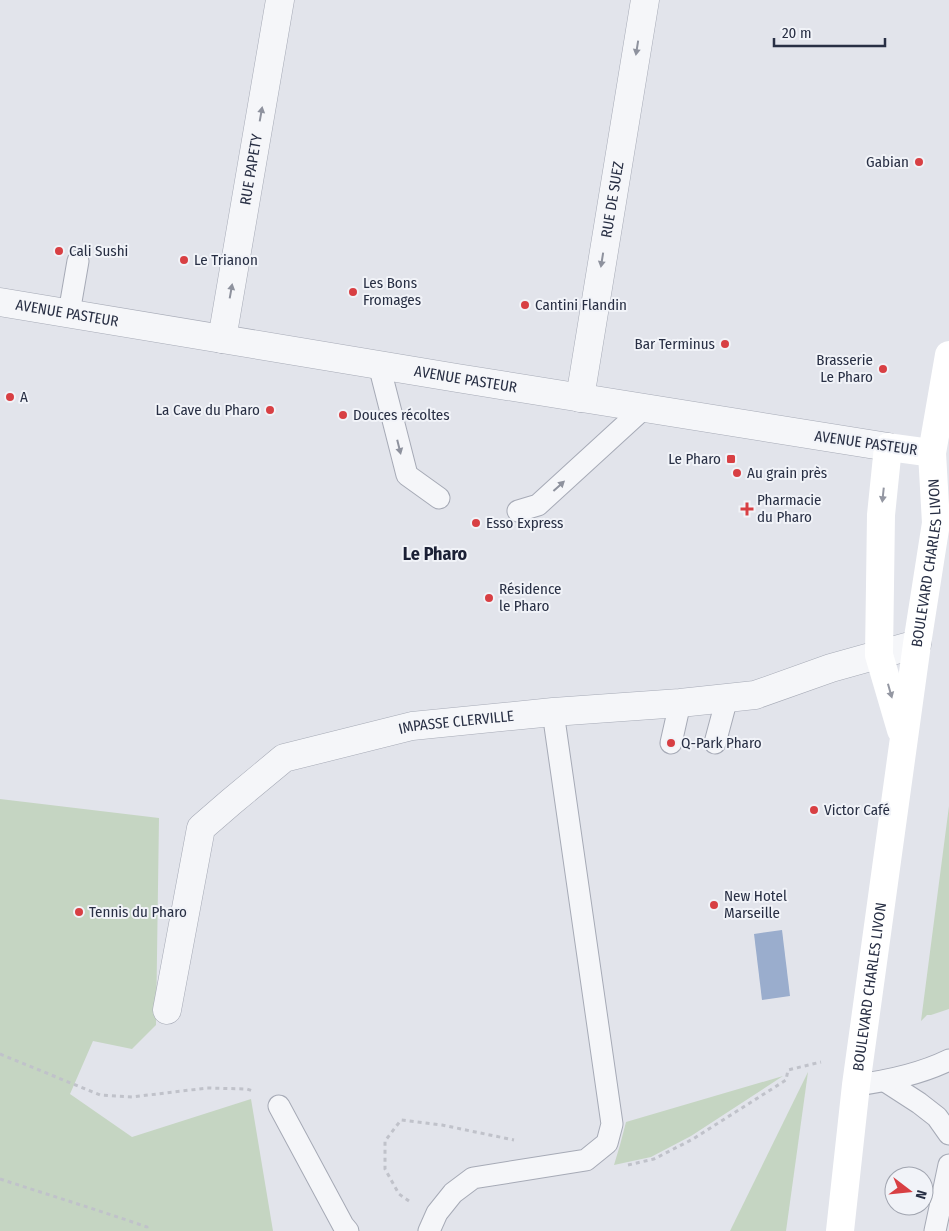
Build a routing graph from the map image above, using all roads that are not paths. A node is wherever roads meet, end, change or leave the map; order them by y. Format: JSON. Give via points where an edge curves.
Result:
{"nodes":[{"id":1,"x":280,"y":0,"type":"edge"},
{"id":2,"x":645,"y":0,"type":"edge"},
{"id":3,"x":78,"y":260,"type":"dead end"},
{"id":4,"x":0,"y":302,"type":"edge"},
{"id":5,"x":69,"y":313,"type":"junction"},
{"id":6,"x":222,"y":339,"type":"junction"},
{"id":7,"x":949,"y":355,"type":"edge"},
{"id":8,"x":379,"y":365,"type":"junction"},
{"id":9,"x":580,"y":398,"type":"junction"},
{"id":10,"x":644,"y":408,"type":"junction"},
{"id":11,"x":888,"y":447,"type":"junction"},
{"id":12,"x":943,"y":455,"type":"edge"},
{"id":13,"x":439,"y":498,"type":"dead end"},
{"id":14,"x":518,"y":511,"type":"dead end"},
{"id":15,"x":917,"y":644,"type":"junction"},
{"id":16,"x":879,"y":655,"type":"junction"},
{"id":17,"x":727,"y":698,"type":"junction"},
{"id":18,"x":680,"y":703,"type":"junction"},
{"id":19,"x":553,"y":712,"type":"junction"},
{"id":20,"x":904,"y":742,"type":"junction"},
{"id":21,"x":671,"y":743,"type":"dead end"},
{"id":22,"x":715,"y":743,"type":"dead end"},
{"id":23,"x":167,"y":1010,"type":"dead end"},
{"id":24,"x":949,"y":1060,"type":"edge"},
{"id":25,"x":885,"y":1081,"type":"junction"},
{"id":26,"x":856,"y":1085,"type":"junction"},
{"id":27,"x":279,"y":1106,"type":"road end"},
{"id":28,"x":949,"y":1134,"type":"edge"},
{"id":29,"x":947,"y":1179,"type":"edge"},
{"id":30,"x":348,"y":1231,"type":"edge"},
{"id":31,"x":429,"y":1231,"type":"edge"},
{"id":32,"x":840,"y":1231,"type":"edge"},
{"id":33,"x":935,"y":1231,"type":"edge"}],
"edges":[{"from":6,"to":1,"type":"street","name":"RUE PAPETY","one_way":true},
{"from":2,"to":9,"type":"street","name":"RUE DE SUEZ","one_way":true},
{"from":3,"to":5,"type":"lane"},
{"from":4,"to":5,"type":"street","name":"AVENUE PASTEUR"},
{"from":5,"to":6,"type":"street","name":"AVENUE PASTEUR"},
{"from":6,"to":8,"type":"street","name":"AVENUE PASTEUR"},
{"from":7,"to":12,"type":"main road","name":"BOULEVARD CHARLES LIVON"},
{"from":8,"to":9,"type":"street","name":"AVENUE PASTEUR"},
{"from":8,"to":13,"type":"lane","one_way":true,"via":[[406,476]]},
{"from":9,"to":10,"type":"street","name":"AVENUE PASTEUR"},
{"from":10,"to":11,"type":"street","name":"AVENUE PASTEUR"},
{"from":14,"to":10,"type":"lane","one_way":true,"via":[[538,505]]},
{"from":11,"to":12,"type":"main road","name":"AVENUE PASTEUR"},
{"from":11,"to":16,"type":"main road","name":"BOULEVARD CHARLES LIVON","one_way":true,"via":[[881,515]]},
{"from":12,"to":15,"type":"main road","name":"BOULEVARD CHARLES LIVON"},
{"from":15,"to":16,"type":"street","name":"IMPASSE CLERVILLE"},
{"from":15,"to":20,"type":"main road","name":"BOULEVARD CHARLES LIVON"},
{"from":16,"to":17,"type":"street","name":"IMPASSE CLERVILLE","via":[[754,695]]},
{"from":16,"to":20,"type":"main road","name":"BOULEVARD CHARLES LIVON","one_way":true},
{"from":17,"to":18,"type":"street","name":"IMPASSE CLERVILLE"},
{"from":17,"to":22,"type":"lane"},
{"from":18,"to":19,"type":"street","name":"IMPASSE CLERVILLE"},
{"from":18,"to":21,"type":"lane"},
{"from":19,"to":23,"type":"street","name":"IMPASSE CLERVILLE","via":[[412,726],[284,758],[202,828]]},
{"from":19,"to":31,"type":"lane","via":[[612,1124],[607,1143],[586,1160],[474,1178],[453,1193],[437,1213]]},
{"from":20,"to":26,"type":"main road","name":"BOULEVARD CHARLES LIVON"},
{"from":24,"to":25,"type":"lane"},
{"from":25,"to":26,"type":"lane"},
{"from":25,"to":28,"type":"lane","via":[[920,1103]]},
{"from":26,"to":32,"type":"main road","name":"BOULEVARD CHARLES LIVON"},
{"from":27,"to":30,"type":"lane"},
{"from":29,"to":33,"type":"lane"}]}
